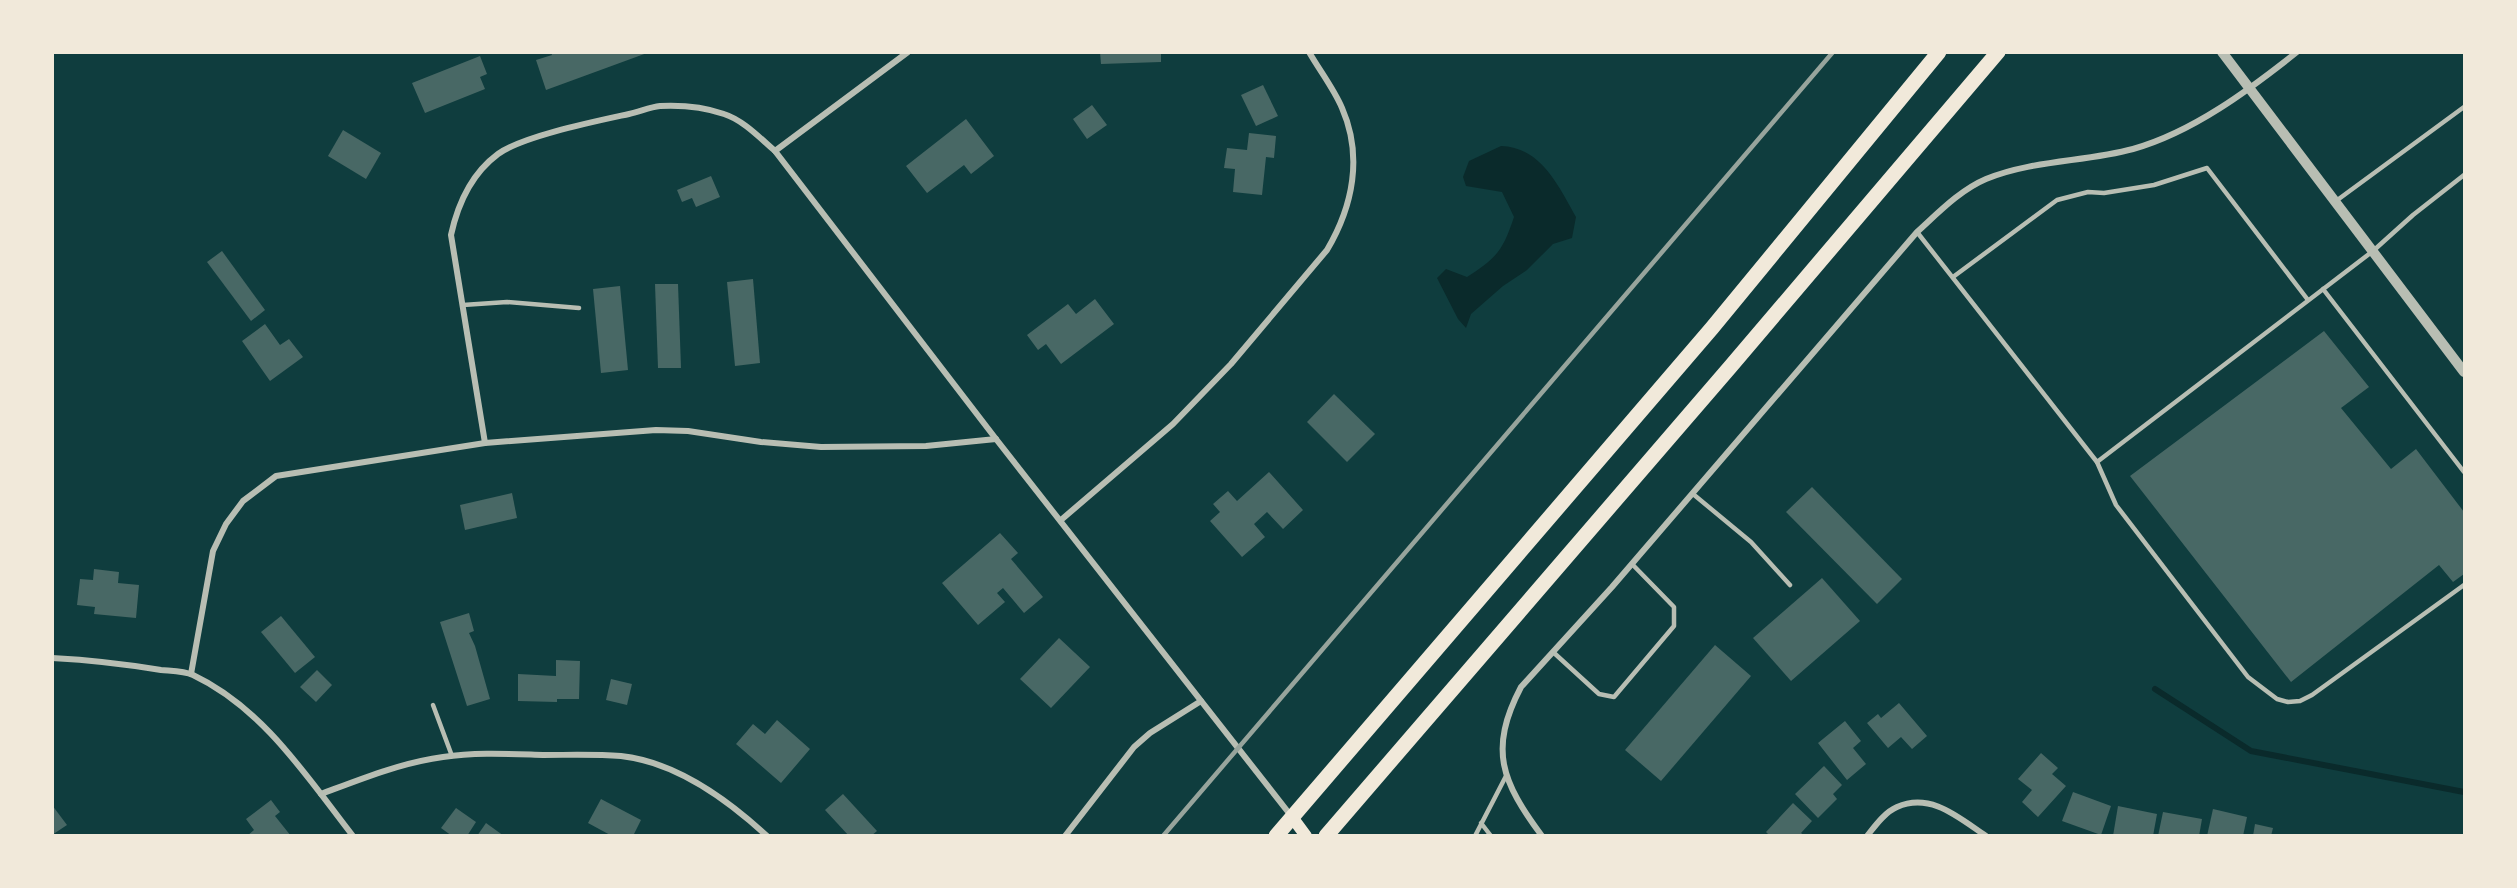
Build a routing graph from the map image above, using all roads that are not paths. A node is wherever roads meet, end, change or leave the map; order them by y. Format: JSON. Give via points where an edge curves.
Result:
{"nodes":[{"id":1,"x":908,"y":52,"type":"edge"},
{"id":2,"x":1309,"y":52,"type":"edge"},
{"id":3,"x":1939,"y":52,"type":"edge"},
{"id":4,"x":1998,"y":52,"type":"edge"},
{"id":5,"x":2222,"y":52,"type":"edge"},
{"id":6,"x":2297,"y":52,"type":"edge"},
{"id":7,"x":2250,"y":89,"type":"junction"},
{"id":8,"x":2464,"y":107,"type":"edge"},
{"id":9,"x":775,"y":151,"type":"junction"},
{"id":10,"x":2464,"y":175,"type":"edge"},
{"id":11,"x":2335,"y":202,"type":"junction"},
{"id":12,"x":1917,"y":232,"type":"junction"},
{"id":13,"x":2373,"y":251,"type":"junction"},
{"id":14,"x":1953,"y":277,"type":"junction"},
{"id":15,"x":2323,"y":289,"type":"junction"},
{"id":16,"x":2308,"y":300,"type":"junction"},
{"id":17,"x":463,"y":305,"type":"junction"},
{"id":18,"x":579,"y":308,"type":"dead end"},
{"id":19,"x":2464,"y":372,"type":"edge"},
{"id":20,"x":996,"y":440,"type":"junction"},
{"id":21,"x":485,"y":443,"type":"junction"},
{"id":22,"x":2097,"y":462,"type":"junction"},
{"id":23,"x":2464,"y":472,"type":"edge"},
{"id":24,"x":1693,"y":494,"type":"junction"},
{"id":25,"x":1060,"y":520,"type":"junction"},
{"id":26,"x":1632,"y":564,"type":"junction"},
{"id":27,"x":1790,"y":585,"type":"dead end"},
{"id":28,"x":2464,"y":585,"type":"edge"},
{"id":29,"x":1553,"y":652,"type":"junction"},
{"id":30,"x":52,"y":658,"type":"edge"},
{"id":31,"x":191,"y":674,"type":"junction"},
{"id":32,"x":1201,"y":701,"type":"junction"},
{"id":33,"x":433,"y":705,"type":"dead end"},
{"id":34,"x":452,"y":756,"type":"junction"},
{"id":35,"x":1506,"y":776,"type":"junction"},
{"id":36,"x":321,"y":795,"type":"junction"},
{"id":37,"x":1292,"y":817,"type":"junction"},
{"id":38,"x":1481,"y":823,"type":"junction"},
{"id":39,"x":353,"y":836,"type":"edge"},
{"id":40,"x":767,"y":836,"type":"edge"},
{"id":41,"x":1065,"y":836,"type":"edge"},
{"id":42,"x":1276,"y":836,"type":"edge"},
{"id":43,"x":1306,"y":836,"type":"edge"},
{"id":44,"x":1326,"y":836,"type":"edge"},
{"id":45,"x":1474,"y":836,"type":"edge"},
{"id":46,"x":1491,"y":836,"type":"edge"},
{"id":47,"x":1542,"y":836,"type":"edge"},
{"id":48,"x":1867,"y":836,"type":"edge"},
{"id":49,"x":1986,"y":836,"type":"edge"}],
"edges":[{"from":1,"to":9,"type":"street"},
{"from":2,"to":25,"type":"street","via":[[1343,109],[1351,136],[1354,178],[1339,231],[1231,364],[1173,424]]},
{"from":3,"to":37,"type":"main road","via":[[1712,328]]},
{"from":4,"to":44,"type":"main road"},
{"from":5,"to":7,"type":"street"},
{"from":6,"to":7,"type":"street"},
{"from":7,"to":11,"type":"street"},
{"from":7,"to":12,"type":"street","via":[[2196,122],[2133,149],[1985,180],[1959,195]]},
{"from":8,"to":11,"type":"lane"},
{"from":9,"to":17,"type":"street","via":[[752,130],[725,114],[696,107],[658,106],[513,144],[473,179],[455,215],[451,235]]},
{"from":9,"to":20,"type":"street"},
{"from":10,"to":13,"type":"lane"},
{"from":11,"to":13,"type":"street"},
{"from":12,"to":14,"type":"lane"},
{"from":12,"to":24,"type":"street"},
{"from":13,"to":15,"type":"lane"},
{"from":13,"to":19,"type":"street"},
{"from":14,"to":16,"type":"lane","via":[[2057,200],[2088,192],[2154,185],[2207,168]]},
{"from":14,"to":22,"type":"lane"},
{"from":15,"to":16,"type":"lane"},
{"from":15,"to":23,"type":"lane"},
{"from":16,"to":22,"type":"lane"},
{"from":17,"to":18,"type":"lane","via":[[507,302]]},
{"from":17,"to":21,"type":"street"},
{"from":20,"to":21,"type":"street","via":[[926,446],[821,447],[656,430]]},
{"from":20,"to":25,"type":"street"},
{"from":21,"to":31,"type":"street","via":[[276,476],[258,487],[225,524],[213,551]]},
{"from":22,"to":28,"type":"lane","via":[[2116,505],[2175,584],[2248,677],[2277,699],[2289,702],[2312,695]]},
{"from":24,"to":26,"type":"street"},
{"from":24,"to":27,"type":"lane","via":[[1751,542]]},
{"from":25,"to":32,"type":"street"},
{"from":26,"to":29,"type":"street"},
{"from":26,"to":29,"type":"lane","via":[[1674,608],[1674,626],[1614,697],[1599,694]]},
{"from":29,"to":35,"type":"street","via":[[1521,687],[1511,706],[1502,743]]},
{"from":30,"to":31,"type":"street"},
{"from":31,"to":36,"type":"street","via":[[263,726],[295,759]]},
{"from":32,"to":37,"type":"street"},
{"from":32,"to":41,"type":"street","via":[[1134,747]]},
{"from":33,"to":34,"type":"lane"},
{"from":34,"to":36,"type":"street","via":[[411,762]]},
{"from":34,"to":40,"type":"street","via":[[477,753],[636,759],[670,770],[713,792]]},
{"from":35,"to":38,"type":"lane"},
{"from":35,"to":47,"type":"street","via":[[1520,806]]},
{"from":36,"to":39,"type":"street"},
{"from":37,"to":42,"type":"main road"},
{"from":37,"to":43,"type":"main road"},
{"from":38,"to":45,"type":"lane"},
{"from":38,"to":46,"type":"lane"},
{"from":48,"to":49,"type":"street","via":[[1897,807],[1930,803]]}]}
